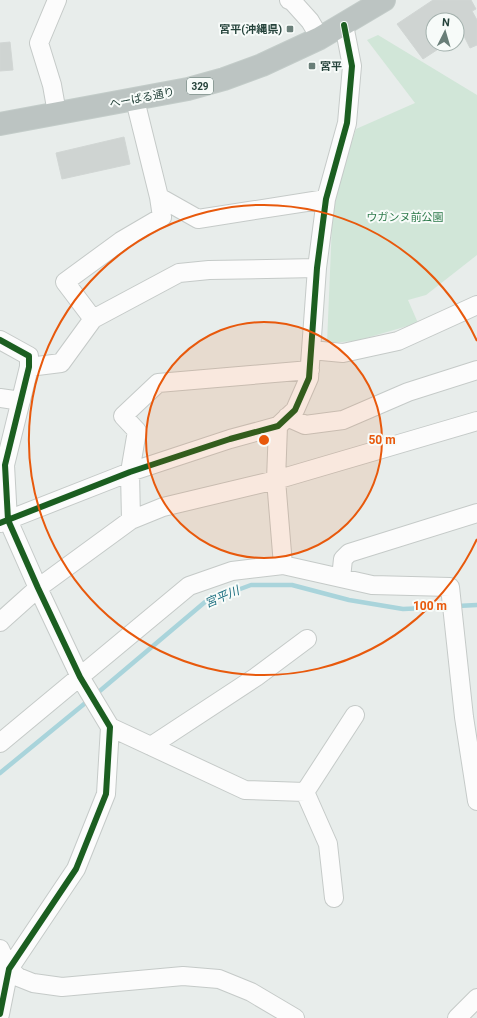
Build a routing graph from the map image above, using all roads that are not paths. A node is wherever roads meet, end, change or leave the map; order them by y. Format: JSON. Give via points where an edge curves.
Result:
{"nodes":[{"id":1,"x":58,"y":0,"type":"edge"},
{"id":2,"x":289,"y":0,"type":"edge"},
{"id":3,"x":384,"y":0,"type":"edge"},
{"id":4,"x":344,"y":24,"type":"junction"},
{"id":5,"x":320,"y":38,"type":"junction"},
{"id":6,"x":135,"y":100,"type":"junction"},
{"id":7,"x":58,"y":114,"type":"junction"},
{"id":8,"x":0,"y":124,"type":"edge"},
{"id":9,"x":159,"y":197,"type":"junction"},
{"id":10,"x":326,"y":199,"type":"junction"},
{"id":11,"x":317,"y":268,"type":"junction"},
{"id":12,"x":477,"y":305,"type":"edge"},
{"id":13,"x":93,"y":319,"type":"junction"},
{"id":14,"x":0,"y":340,"type":"edge"},
{"id":15,"x":311,"y":350,"type":"junction"},
{"id":16,"x":29,"y":367,"type":"junction"},
{"id":17,"x":310,"y":370,"type":"junction"},
{"id":18,"x":477,"y":370,"type":"edge"},
{"id":19,"x":0,"y":398,"type":"edge"},
{"id":20,"x":21,"y":401,"type":"junction"},
{"id":21,"x":477,"y":421,"type":"edge"},
{"id":22,"x":282,"y":422,"type":"junction"},
{"id":23,"x":2,"y":465,"type":"edge"},
{"id":24,"x":130,"y":472,"type":"junction"},
{"id":25,"x":276,"y":480,"type":"junction"},
{"id":26,"x":477,"y":513,"type":"edge"},
{"id":27,"x":131,"y":520,"type":"junction"},
{"id":28,"x":4,"y":522,"type":"edge"},
{"id":29,"x":283,"y":565,"type":"junction"},
{"id":30,"x":341,"y":578,"type":"junction"},
{"id":31,"x":38,"y":588,"type":"junction"},
{"id":32,"x":0,"y":622,"type":"edge"},
{"id":33,"x":307,"y":639,"type":"dead end"},
{"id":34,"x":83,"y":682,"type":"junction"},
{"id":35,"x":355,"y":715,"type":"dead end"},
{"id":36,"x":110,"y":727,"type":"junction"},
{"id":37,"x":0,"y":743,"type":"edge"},
{"id":38,"x":151,"y":746,"type":"junction"},
{"id":39,"x":305,"y":792,"type":"junction"},
{"id":40,"x":477,"y":801,"type":"edge"},
{"id":41,"x":334,"y":898,"type":"dead end"},
{"id":42,"x":0,"y":949,"type":"edge"},
{"id":43,"x":9,"y":969,"type":"junction"},
{"id":44,"x":477,"y":998,"type":"edge"},
{"id":45,"x":0,"y":1014,"type":"edge"},
{"id":46,"x":294,"y":1018,"type":"edge"},
{"id":47,"x":457,"y":1018,"type":"edge"}],
"edges":[{"from":1,"to":7,"type":"street","via":[[39,43]]},
{"from":2,"to":5,"type":"street","via":[[310,21]]},
{"from":3,"to":4,"type":"highway","name":"へーばる通り","number":"329"},
{"from":4,"to":5,"type":"highway","name":"へーばる通り","number":"329"},
{"from":4,"to":10,"type":"street","via":[[352,66],[347,123]]},
{"from":5,"to":6,"type":"highway","name":"へーばる通り","number":"329","via":[[262,65],[224,79]]},
{"from":6,"to":7,"type":"highway","name":"へーばる通り","number":"329"},
{"from":6,"to":9,"type":"street"},
{"from":7,"to":8,"type":"highway","name":"へーばる通り","number":"329"},
{"from":9,"to":10,"type":"street","via":[[198,219]]},
{"from":9,"to":13,"type":"street","via":[[162,217],[121,241],[65,282]]},
{"from":10,"to":11,"type":"street"},
{"from":11,"to":13,"type":"street","via":[[179,273]]},
{"from":11,"to":15,"type":"street"},
{"from":12,"to":15,"type":"street","via":[[398,341],[343,353]]},
{"from":13,"to":16,"type":"street","via":[[61,363]]},
{"from":14,"to":16,"type":"street","via":[[29,356]]},
{"from":15,"to":17,"type":"street"},
{"from":16,"to":20,"type":"street"},
{"from":17,"to":22,"type":"street","via":[[295,410]]},
{"from":17,"to":24,"type":"street","via":[[158,383],[123,416],[136,431]]},
{"from":18,"to":22,"type":"street","via":[[408,392],[343,420],[305,425]]},
{"from":19,"to":20,"type":"street"},
{"from":20,"to":23,"type":"street"},
{"from":21,"to":25,"type":"street"},
{"from":22,"to":24,"type":"street"},
{"from":22,"to":25,"type":"street"},
{"from":23,"to":28,"type":"street"},
{"from":24,"to":27,"type":"street"},
{"from":24,"to":28,"type":"street"},
{"from":25,"to":27,"type":"street","via":[[163,507]]},
{"from":25,"to":29,"type":"street"},
{"from":26,"to":30,"type":"street","via":[[350,553],[343,558]]},
{"from":27,"to":31,"type":"street"},
{"from":28,"to":31,"type":"street"},
{"from":29,"to":30,"type":"street"},
{"from":29,"to":34,"type":"street","via":[[232,571],[189,586]]},
{"from":30,"to":40,"type":"street","via":[[372,585],[450,587],[464,717]]},
{"from":31,"to":32,"type":"street"},
{"from":31,"to":34,"type":"street"},
{"from":33,"to":38,"type":"street","via":[[256,678]]},
{"from":34,"to":36,"type":"street"},
{"from":34,"to":37,"type":"street"},
{"from":35,"to":39,"type":"street"},
{"from":36,"to":38,"type":"street"},
{"from":36,"to":43,"type":"street","via":[[106,794],[76,869]]},
{"from":38,"to":39,"type":"street","via":[[245,790]]},
{"from":39,"to":41,"type":"street","via":[[328,844]]},
{"from":42,"to":43,"type":"street"},
{"from":43,"to":45,"type":"street"},
{"from":43,"to":46,"type":"street","via":[[18,978],[62,987],[183,976],[219,979],[251,992]]},
{"from":44,"to":47,"type":"street"}]}
